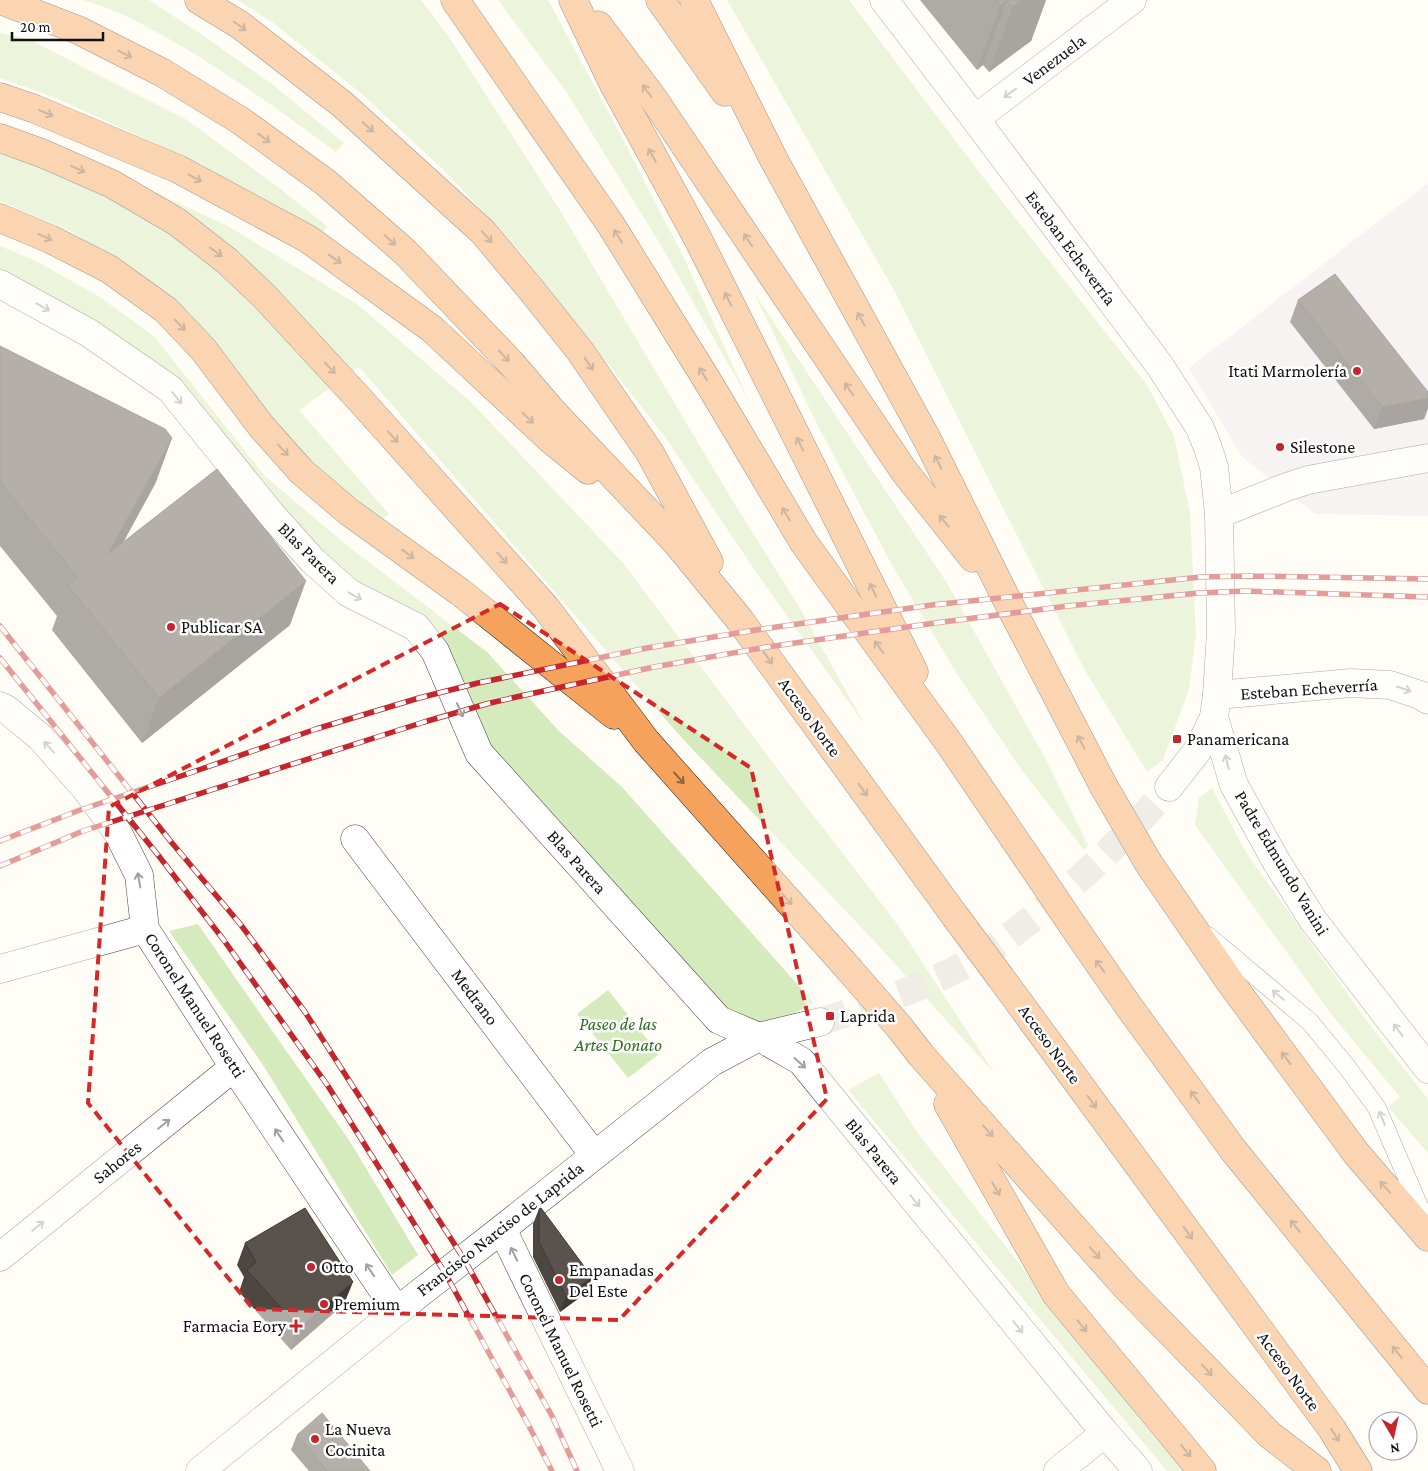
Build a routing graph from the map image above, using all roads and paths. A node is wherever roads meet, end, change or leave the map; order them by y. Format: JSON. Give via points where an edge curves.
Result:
{"nodes":[{"id":1,"x":0,"y":0,"type":"edge"},
{"id":2,"x":199,"y":0,"type":"edge"},
{"id":3,"x":455,"y":0,"type":"edge"},
{"id":4,"x":573,"y":0,"type":"edge"},
{"id":5,"x":580,"y":0,"type":"edge"},
{"id":6,"x":660,"y":0,"type":"edge"},
{"id":7,"x":694,"y":0,"type":"edge"},
{"id":8,"x":884,"y":0,"type":"edge"},
{"id":9,"x":1132,"y":0,"type":"edge"},
{"id":10,"x":0,"y":97,"type":"edge"},
{"id":11,"x":975,"y":119,"type":"junction"},
{"id":12,"x":0,"y":138,"type":"edge"},
{"id":13,"x":774,"y":160,"type":"junction"},
{"id":14,"x":0,"y":218,"type":"edge"},
{"id":15,"x":0,"y":284,"type":"edge"},
{"id":16,"x":1428,"y":458,"type":"edge"},
{"id":17,"x":1219,"y":514,"type":"junction"},
{"id":18,"x":676,"y":542,"type":"junction"},
{"id":19,"x":1007,"y":600,"type":"junction"},
{"id":20,"x":739,"y":619,"type":"junction"},
{"id":21,"x":1428,"y":700,"type":"edge"},
{"id":22,"x":0,"y":706,"type":"edge"},
{"id":23,"x":1216,"y":706,"type":"junction"},
{"id":24,"x":646,"y":742,"type":"junction"},
{"id":25,"x":949,"y":743,"type":"junction"},
{"id":26,"x":1169,"y":788,"type":"tunnel mouth"},
{"id":27,"x":355,"y":839,"type":"dead end"},
{"id":28,"x":1187,"y":918,"type":"junction"},
{"id":29,"x":145,"y":929,"type":"junction"},
{"id":30,"x":0,"y":969,"type":"edge"},
{"id":31,"x":820,"y":1022,"type":"tunnel mouth"},
{"id":32,"x":759,"y":1037,"type":"junction"},
{"id":33,"x":921,"y":1055,"type":"junction"},
{"id":34,"x":234,"y":1067,"type":"junction"},
{"id":35,"x":1428,"y":1069,"type":"edge"},
{"id":36,"x":594,"y":1155,"type":"junction"},
{"id":37,"x":1428,"y":1227,"type":"edge"},
{"id":38,"x":502,"y":1229,"type":"junction"},
{"id":39,"x":1428,"y":1237,"type":"edge"},
{"id":40,"x":0,"y":1257,"type":"edge"},
{"id":41,"x":397,"y":1311,"type":"junction"},
{"id":42,"x":1428,"y":1390,"type":"edge"},
{"id":43,"x":1105,"y":1433,"type":"junction"},
{"id":44,"x":200,"y":1471,"type":"edge"},
{"id":45,"x":620,"y":1471,"type":"edge"},
{"id":46,"x":1058,"y":1471,"type":"edge"},
{"id":47,"x":1138,"y":1471,"type":"edge"},
{"id":48,"x":1202,"y":1471,"type":"edge"},
{"id":49,"x":1317,"y":1471,"type":"edge"},
{"id":50,"x":1358,"y":1471,"type":"edge"}],
"edges":[{"from":1,"to":18,"type":"highway","one_way":true,"via":[[78,30],[163,73],[241,121],[325,182],[405,252]]},
{"from":2,"to":20,"type":"highway","one_way":true,"via":[[240,25],[342,104],[483,232],[580,351],[650,453]]},
{"from":25,"to":3,"type":"highway","one_way":true,"via":[[804,543],[611,225]]},
{"from":25,"to":4,"type":"highway","one_way":true,"via":[[697,237],[617,90]]},
{"from":19,"to":5,"type":"highway","one_way":true,"via":[[904,471],[653,98]]},
{"from":6,"to":13,"type":"highway"},
{"from":7,"to":13,"type":"highway"},
{"from":8,"to":11,"type":"street","name":"Esteban Echeverría"},
{"from":9,"to":11,"type":"street","name":"Venezuela","one_way":true},
{"from":10,"to":18,"type":"highway","one_way":true,"via":[[178,169],[308,239],[432,329],[550,439]]},
{"from":11,"to":17,"type":"street","name":"Esteban Echeverría","via":[[1160,366],[1195,420],[1214,467]]},
{"from":12,"to":24,"type":"highway","one_way":true,"via":[[112,184],[177,222],[228,261],[361,401],[546,608]]},
{"from":19,"to":13,"type":"highway","one_way":true,"via":[[927,439]]},
{"from":14,"to":24,"type":"highway","one_way":true,"via":[[109,269],[166,310],[203,349],[261,426],[302,472],[349,512],[460,592]]},
{"from":15,"to":32,"type":"street","name":"Blas Parera","one_way":true,"via":[[89,333],[170,389],[312,560],[349,593],[416,627],[435,651],[479,753],[718,1020]]},
{"from":16,"to":17,"type":"street","via":[[1308,480]]},
{"from":17,"to":23,"type":"street","via":[[1221,630]]},
{"from":18,"to":20,"type":"highway"},
{"from":28,"to":19,"type":"highway","one_way":true,"bridge":true,"via":[[1149,864],[1103,785]]},
{"from":20,"to":50,"type":"highway","name":"Acceso Norte","one_way":true,"bridge":true,"via":[[1326,1421]]},
{"from":23,"to":21,"type":"street","name":"Esteban Echeverría","one_way":true,"via":[[1351,683],[1390,684]]},
{"from":29,"to":22,"type":"street","name":"Coronel Manuel Rosetti","one_way":true,"via":[[139,874],[118,833],[86,789],[40,738]]},
{"from":23,"to":26,"type":"street","via":[[1198,750]]},
{"from":35,"to":23,"type":"street","name":"Padre Edmundo Vanini","one_way":true,"via":[[1313,920],[1276,861],[1234,785]]},
{"from":24,"to":33,"type":"highway","one_way":true,"bridge":true,"via":[[848,968]]},
{"from":42,"to":25,"type":"highway","one_way":true,"bridge":true,"via":[[1234,1151],[1127,1004]]},
{"from":27,"to":36,"type":"street","name":"Medrano"},
{"from":37,"to":28,"type":"lane","one_way":true,"via":[[1377,1108],[1347,1067],[1310,1022]]},
{"from":39,"to":28,"type":"highway","one_way":true,"via":[[1356,1153]]},
{"from":29,"to":30,"type":"street"},
{"from":29,"to":34,"type":"street","name":"Coronel Manuel Rosetti"},
{"from":31,"to":32,"type":"street","name":"Francisco Narciso de Laprida"},
{"from":32,"to":36,"type":"street","name":"Francisco Narciso de Laprida","via":[[712,1062]]},
{"from":32,"to":43,"type":"street","name":"Blas Parera","one_way":true,"via":[[801,1061]]},
{"from":33,"to":48,"type":"highway","one_way":true,"via":[[1056,1294]]},
{"from":33,"to":49,"type":"highway","one_way":true,"via":[[1126,1287],[1270,1435]]},
{"from":40,"to":34,"type":"street","name":"Sahores","one_way":true},
{"from":41,"to":34,"type":"street","name":"Coronel Manuel Rosetti","one_way":true},
{"from":36,"to":38,"type":"street","name":"Francisco Narciso de Laprida"},
{"from":38,"to":41,"type":"street","name":"Francisco Narciso de Laprida"},
{"from":45,"to":38,"type":"street","name":"Coronel Manuel Rosetti","one_way":true},
{"from":41,"to":44,"type":"street","name":"Francisco Narciso de Laprida"},
{"from":43,"to":46,"type":"street"},
{"from":43,"to":47,"type":"street","name":"Blas Parera"}]}
